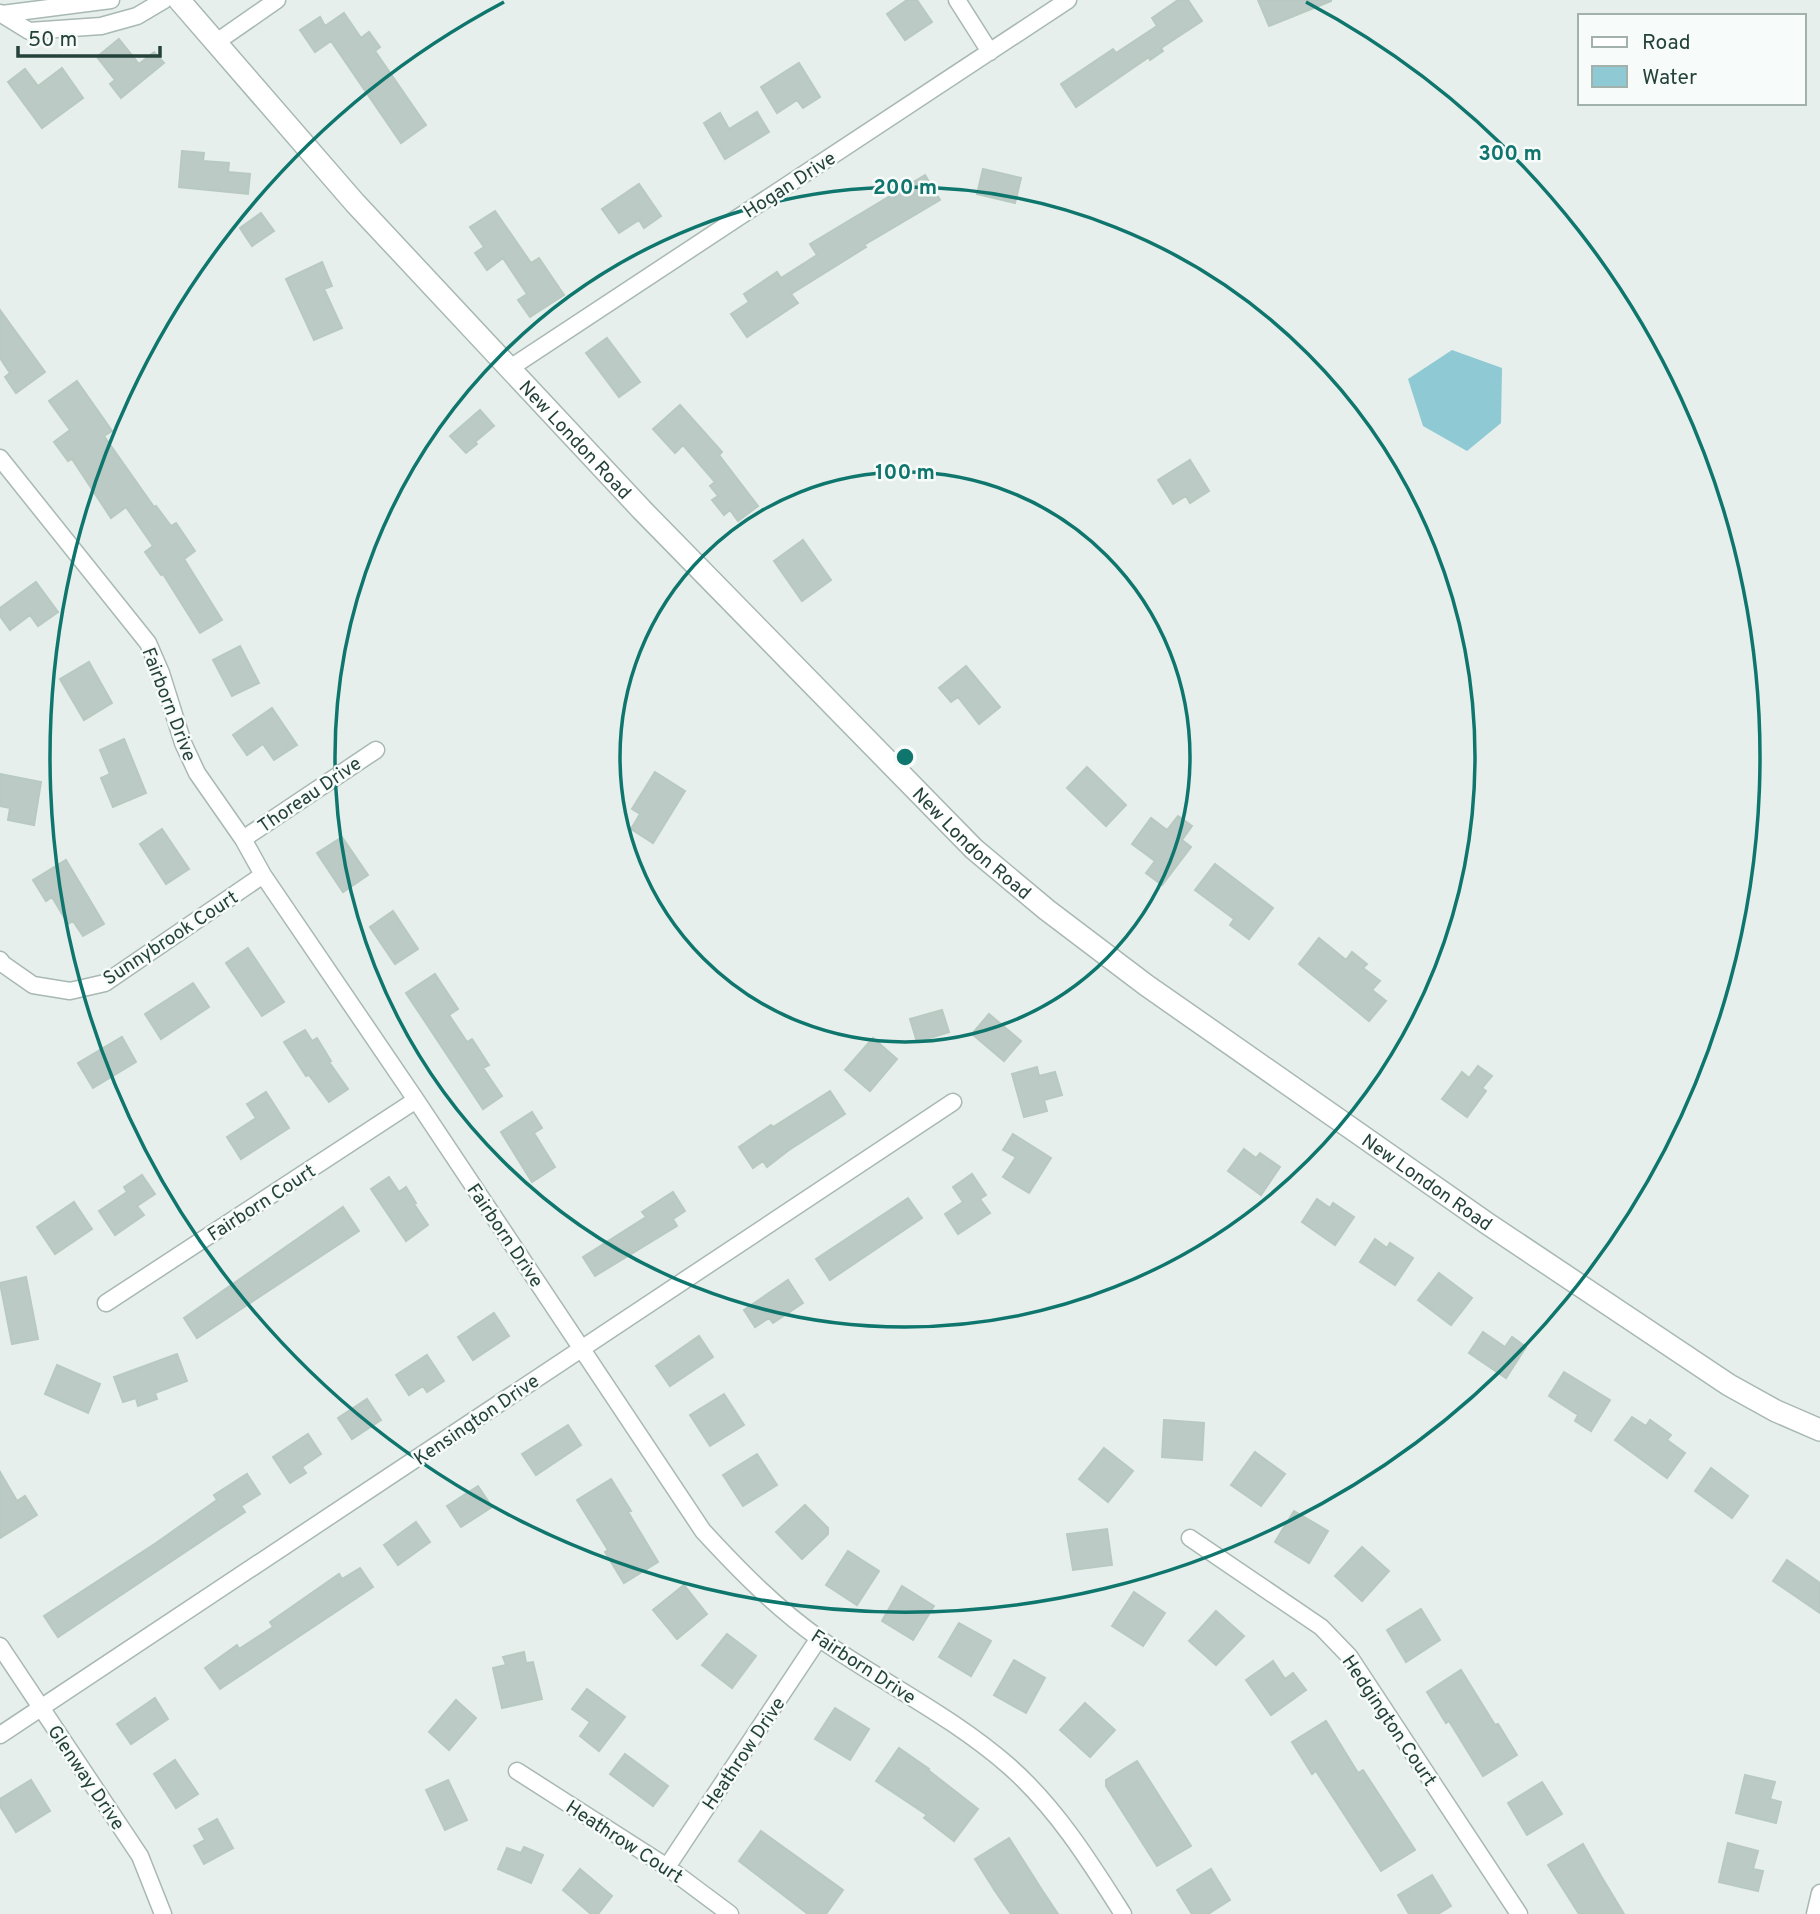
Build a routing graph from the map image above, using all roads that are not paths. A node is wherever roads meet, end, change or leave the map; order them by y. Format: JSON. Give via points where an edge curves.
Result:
{"nodes":[{"id":1,"x":111,"y":0,"type":"edge"},
{"id":2,"x":164,"y":0,"type":"edge"},
{"id":3,"x":179,"y":0,"type":"edge"},
{"id":4,"x":277,"y":0,"type":"edge"},
{"id":5,"x":957,"y":0,"type":"edge"},
{"id":6,"x":1068,"y":0,"type":"edge"},
{"id":7,"x":1,"y":15,"type":"edge"},
{"id":8,"x":215,"y":43,"type":"junction"},
{"id":9,"x":990,"y":52,"type":"junction"},
{"id":10,"x":510,"y":368,"type":"junction"},
{"id":11,"x":0,"y":458,"type":"edge"},
{"id":12,"x":376,"y":750,"type":"dead end"},
{"id":13,"x":243,"y":839,"type":"junction"},
{"id":14,"x":263,"y":876,"type":"junction"},
{"id":15,"x":0,"y":960,"type":"edge"},
{"id":16,"x":416,"y":1100,"type":"junction"},
{"id":17,"x":953,"y":1102,"type":"dead end"},
{"id":18,"x":106,"y":1303,"type":"dead end"},
{"id":19,"x":582,"y":1349,"type":"junction"},
{"id":20,"x":1820,"y":1430,"type":"edge"},
{"id":21,"x":1190,"y":1538,"type":"dead end"},
{"id":22,"x":819,"y":1639,"type":"junction"},
{"id":23,"x":0,"y":1646,"type":"edge"},
{"id":24,"x":41,"y":1708,"type":"junction"},
{"id":25,"x":0,"y":1735,"type":"edge"},
{"id":26,"x":517,"y":1771,"type":"dead end"},
{"id":27,"x":667,"y":1867,"type":"junction"},
{"id":28,"x":1820,"y":1894,"type":"edge"},
{"id":29,"x":163,"y":1914,"type":"edge"},
{"id":30,"x":730,"y":1914,"type":"edge"},
{"id":31,"x":1124,"y":1914,"type":"edge"},
{"id":32,"x":1519,"y":1914,"type":"edge"},
{"id":33,"x":1815,"y":1914,"type":"edge"}],
"edges":[{"from":1,"to":7,"type":"street"},
{"from":2,"to":7,"type":"street","via":[[136,16],[101,26],[29,31]]},
{"from":3,"to":8,"type":"street","name":"New London Road"},
{"from":4,"to":8,"type":"street"},
{"from":5,"to":9,"type":"street"},
{"from":6,"to":9,"type":"street","name":"Hogan Drive"},
{"from":8,"to":10,"type":"street","name":"New London Road","via":[[355,203]]},
{"from":9,"to":10,"type":"street","name":"Hogan Drive"},
{"from":10,"to":20,"type":"street","name":"New London Road","via":[[891,767],[974,849],[1047,910],[1146,985],[1500,1232],[1729,1385]]},
{"from":11,"to":13,"type":"street","name":"Fairborn Drive","via":[[148,643],[197,773]]},
{"from":12,"to":13,"type":"street","name":"Thoreau Drive"},
{"from":13,"to":14,"type":"street","name":"Fairborn Drive"},
{"from":14,"to":15,"type":"street","name":"Sunnybrook Court","via":[[105,983],[70,991],[33,985]]},
{"from":14,"to":16,"type":"street","name":"Fairborn Drive"},
{"from":16,"to":18,"type":"street","name":"Fairborn Court"},
{"from":16,"to":19,"type":"street","name":"Fairborn Drive"},
{"from":17,"to":19,"type":"street","name":"Kensington Drive"},
{"from":19,"to":22,"type":"street","name":"Fairborn Drive","via":[[703,1531],[753,1585]]},
{"from":19,"to":24,"type":"street","name":"Kensington Drive"},
{"from":21,"to":32,"type":"street","name":"Hedgington Court","via":[[1321,1627],[1349,1656]]},
{"from":22,"to":27,"type":"street","name":"Heathrow Drive"},
{"from":22,"to":31,"type":"street","name":"Fairborn Drive","via":[[968,1733],[1011,1768],[1049,1806]]},
{"from":23,"to":24,"type":"street","name":"Glenway Drive"},
{"from":24,"to":25,"type":"street","name":"Kensington Drive"},
{"from":24,"to":29,"type":"street","name":"Glenway Drive","via":[[140,1856]]},
{"from":26,"to":27,"type":"street","name":"Heathrow Court"},
{"from":27,"to":30,"type":"street","name":"Heathrow Court"},
{"from":28,"to":33,"type":"street"}]}
